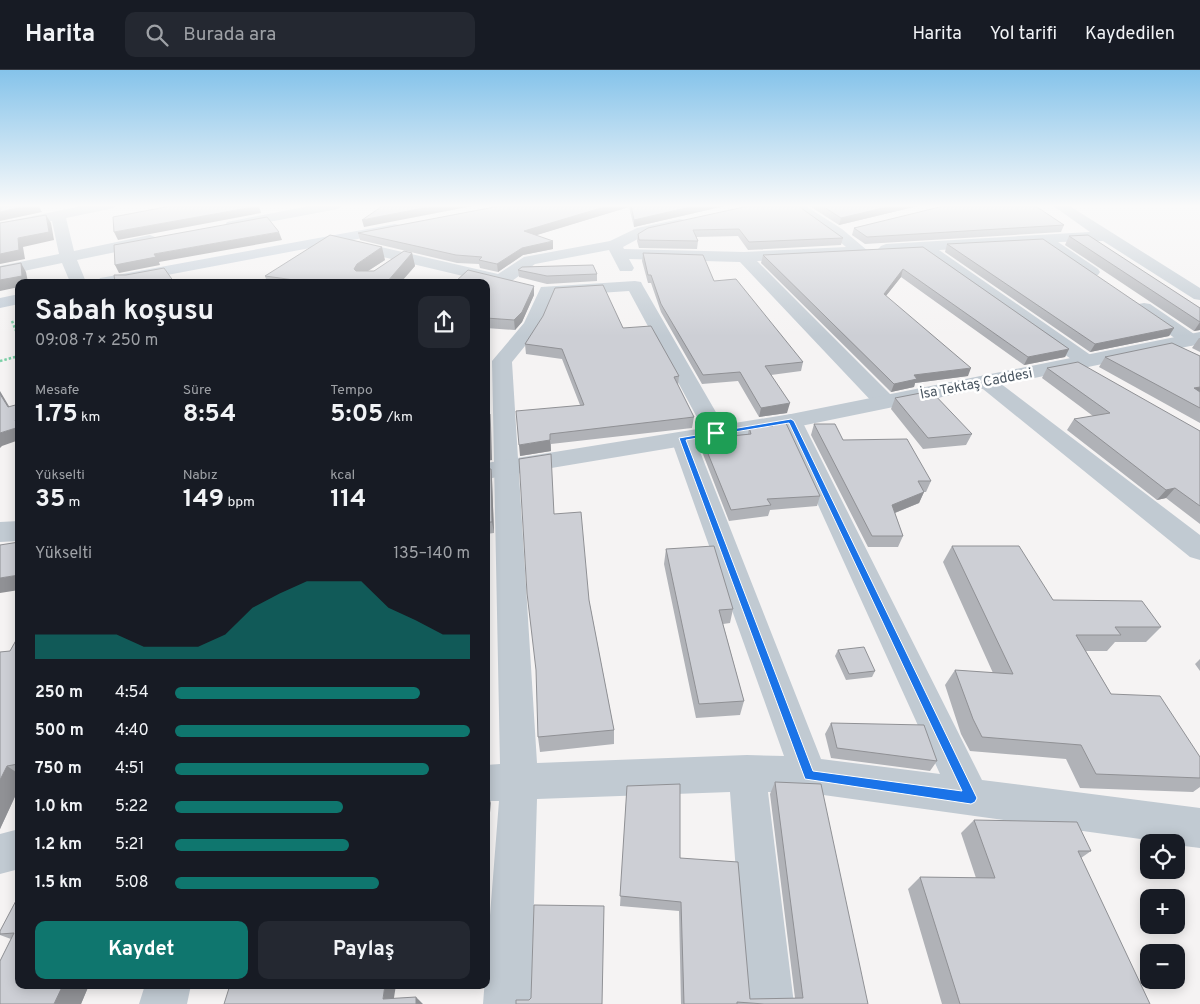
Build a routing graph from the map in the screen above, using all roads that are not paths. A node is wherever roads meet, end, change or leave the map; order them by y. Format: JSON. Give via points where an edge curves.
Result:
{"nodes":[{"id":1,"x":65,"y":249,"type":"edge"},
{"id":2,"x":107,"y":249,"type":"edge"},
{"id":3,"x":284,"y":249,"type":"edge"},
{"id":4,"x":366,"y":249,"type":"edge"},
{"id":5,"x":857,"y":249,"type":"edge"},
{"id":6,"x":899,"y":249,"type":"edge"},
{"id":7,"x":926,"y":249,"type":"edge"},
{"id":8,"x":1057,"y":249,"type":"edge"},
{"id":9,"x":1126,"y":249,"type":"edge"},
{"id":10,"x":617,"y":250,"type":"junction"},
{"id":11,"x":860,"y":251,"type":"junction"},
{"id":12,"x":67,"y":256,"type":"junction"},
{"id":13,"x":402,"y":257,"type":"junction"},
{"id":14,"x":744,"y":257,"type":"junction"},
{"id":15,"x":2,"y":266,"type":"edge"},
{"id":16,"x":388,"y":267,"type":"edge"},
{"id":17,"x":77,"y":279,"type":"edge"},
{"id":18,"x":122,"y":279,"type":"edge"},
{"id":19,"x":502,"y":280,"type":"junction"},
{"id":20,"x":1108,"y":284,"type":"edge"},
{"id":21,"x":635,"y":286,"type":"junction"},
{"id":22,"x":532,"y":287,"type":"junction"},
{"id":23,"x":1200,"y":295,"type":"edge"},
{"id":24,"x":15,"y":300,"type":"edge"},
{"id":25,"x":1133,"y":301,"type":"edge"},
{"id":26,"x":0,"y":303,"type":"edge"},
{"id":27,"x":1194,"y":345,"type":"edge"},
{"id":28,"x":1080,"y":361,"type":"junction"},
{"id":29,"x":1099,"y":377,"type":"edge"},
{"id":30,"x":984,"y":381,"type":"junction"},
{"id":31,"x":884,"y":401,"type":"junction"},
{"id":32,"x":791,"y":421,"type":"junction"},
{"id":33,"x":716,"y":433,"type":"junction"},
{"id":34,"x":682,"y":438,"type":"junction"},
{"id":35,"x":496,"y":469,"type":"edge"},
{"id":36,"x":15,"y":531,"type":"edge"},
{"id":37,"x":0,"y":532,"type":"edge"},
{"id":38,"x":1200,"y":550,"type":"edge"},
{"id":39,"x":747,"y":773,"type":"junction"},
{"id":40,"x":809,"y":775,"type":"junction"},
{"id":41,"x":503,"y":783,"type":"edge"},
{"id":42,"x":971,"y":798,"type":"junction"},
{"id":43,"x":1200,"y":828,"type":"edge"},
{"id":44,"x":15,"y":850,"type":"edge"},
{"id":45,"x":0,"y":854,"type":"edge"},
{"id":46,"x":167,"y":989,"type":"edge"},
{"id":47,"x":163,"y":1004,"type":"edge"},
{"id":48,"x":507,"y":1004,"type":"edge"},
{"id":49,"x":770,"y":1004,"type":"edge"}],
"edges":[{"from":1,"to":12,"type":"street"},
{"from":2,"to":12,"type":"street"},
{"from":3,"to":18,"type":"main road"},
{"from":4,"to":13,"type":"street"},
{"from":5,"to":11,"type":"street"},
{"from":6,"to":11,"type":"street"},
{"from":7,"to":28,"type":"street"},
{"from":8,"to":20,"type":"street"},
{"from":9,"to":23,"type":"street"},
{"from":10,"to":14,"type":"street"},
{"from":10,"to":19,"type":"street","via":[[530,260]]},
{"from":10,"to":21,"type":"street"},
{"from":11,"to":14,"type":"street"},
{"from":12,"to":15,"type":"street"},
{"from":12,"to":17,"type":"street"},
{"from":13,"to":16,"type":"street"},
{"from":13,"to":19,"type":"street"},
{"from":14,"to":31,"type":"street"},
{"from":19,"to":22,"type":"street"},
{"from":21,"to":22,"type":"street"},
{"from":21,"to":33,"type":"street"},
{"from":22,"to":35,"type":"street","via":[[533,325],[502,361]]},
{"from":24,"to":26,"type":"main road"},
{"from":25,"to":27,"type":"street"},
{"from":27,"to":28,"type":"street","name":"İsa Tektaş Caddesi","via":[[1166,344]]},
{"from":28,"to":29,"type":"street"},
{"from":28,"to":30,"type":"street","name":"İsa Tektaş Caddesi"},
{"from":30,"to":31,"type":"street","name":"İsa Tektaş Caddesi"},
{"from":30,"to":38,"type":"street"},
{"from":31,"to":32,"type":"street","name":"İsa Tektaş Caddesi"},
{"from":32,"to":33,"type":"street","name":"İsa Tektaş Caddesi"},
{"from":32,"to":42,"type":"street"},
{"from":33,"to":34,"type":"street","name":"İsa Tektaş Caddesi"},
{"from":34,"to":35,"type":"street","name":"İsa Tektaş Caddesi"},
{"from":34,"to":40,"type":"street"},
{"from":35,"to":41,"type":"street"},
{"from":36,"to":37,"type":"street"},
{"from":39,"to":40,"type":"street"},
{"from":39,"to":41,"type":"street"},
{"from":39,"to":49,"type":"street"},
{"from":40,"to":42,"type":"street"},
{"from":41,"to":48,"type":"street"},
{"from":42,"to":43,"type":"street"},
{"from":44,"to":45,"type":"street"},
{"from":46,"to":47,"type":"street"}]}
